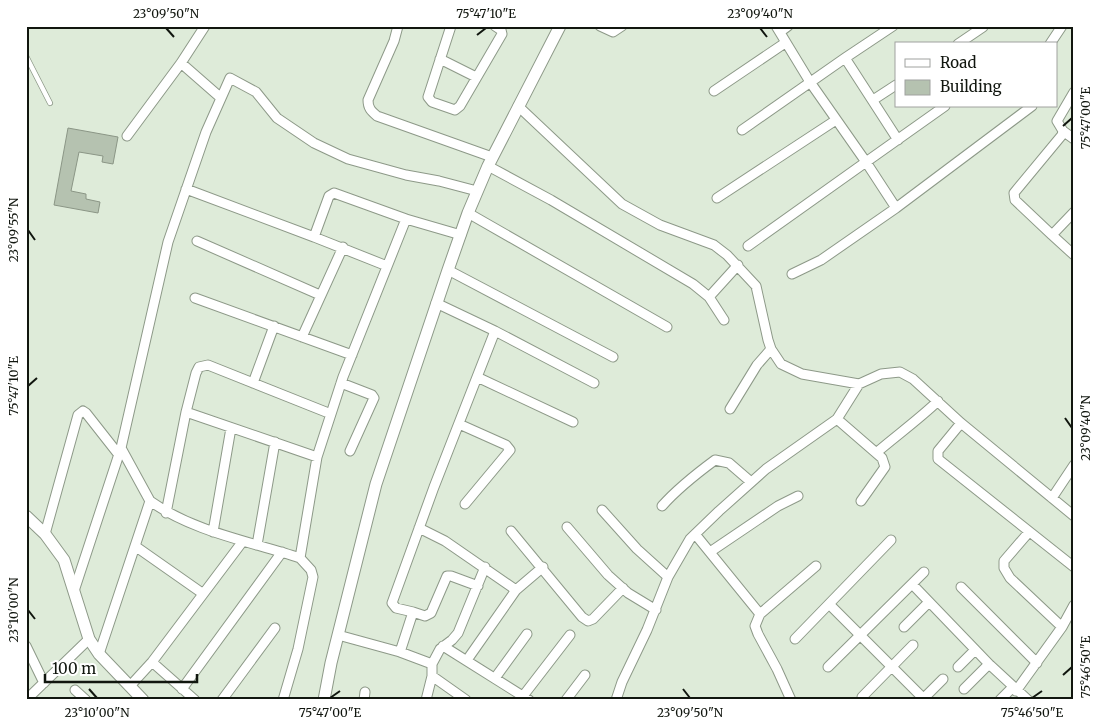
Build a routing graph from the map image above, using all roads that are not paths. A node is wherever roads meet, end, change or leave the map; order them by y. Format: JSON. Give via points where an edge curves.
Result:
{"nodes":[{"id":1,"x":205,"y":26,"type":"edge"},
{"id":2,"x":398,"y":26,"type":"edge"},
{"id":3,"x":451,"y":26,"type":"edge"},
{"id":4,"x":496,"y":26,"type":"edge"},
{"id":5,"x":560,"y":26,"type":"edge"},
{"id":6,"x":600,"y":26,"type":"edge"},
{"id":7,"x":622,"y":26,"type":"edge"},
{"id":8,"x":788,"y":26,"type":"edge"},
{"id":9,"x":893,"y":26,"type":"edge"},
{"id":10,"x":1062,"y":26,"type":"edge"},
{"id":11,"x":983,"y":27,"type":"edge"},
{"id":12,"x":778,"y":29,"type":"edge"},
{"id":13,"x":961,"y":42,"type":"edge"},
{"id":14,"x":1051,"y":42,"type":"edge"},
{"id":15,"x":786,"y":43,"type":"junction"},
{"id":16,"x":26,"y":56,"type":"edge"},
{"id":17,"x":845,"y":58,"type":"junction"},
{"id":18,"x":440,"y":59,"type":"junction"},
{"id":19,"x":181,"y":62,"type":"junction"},
{"id":20,"x":476,"y":77,"type":"junction"},
{"id":21,"x":810,"y":82,"type":"junction"},
{"id":22,"x":895,"y":86,"type":"edge"},
{"id":23,"x":714,"y":91,"type":"dead end"},
{"id":24,"x":1074,"y":92,"type":"edge"},
{"id":25,"x":221,"y":98,"type":"junction"},
{"id":26,"x":872,"y":100,"type":"junction"},
{"id":27,"x":50,"y":103,"type":"dead end"},
{"id":28,"x":518,"y":106,"type":"junction"},
{"id":29,"x":942,"y":108,"type":"edge"},
{"id":30,"x":1029,"y":108,"type":"edge"},
{"id":31,"x":836,"y":120,"type":"junction"},
{"id":32,"x":742,"y":130,"type":"dead end"},
{"id":33,"x":1063,"y":131,"type":"junction"},
{"id":34,"x":127,"y":136,"type":"dead end"},
{"id":35,"x":898,"y":140,"type":"junction"},
{"id":36,"x":1074,"y":140,"type":"edge"},
{"id":37,"x":490,"y":162,"type":"junction"},
{"id":38,"x":866,"y":162,"type":"junction"},
{"id":39,"x":186,"y":190,"type":"junction"},
{"id":40,"x":477,"y":192,"type":"junction"},
{"id":41,"x":717,"y":198,"type":"dead end"},
{"id":42,"x":896,"y":208,"type":"junction"},
{"id":43,"x":1074,"y":212,"type":"edge"},
{"id":44,"x":468,"y":213,"type":"junction"},
{"id":45,"x":406,"y":219,"type":"junction"},
{"id":46,"x":461,"y":235,"type":"junction"},
{"id":47,"x":1052,"y":235,"type":"junction"},
{"id":48,"x":314,"y":237,"type":"junction"},
{"id":49,"x":197,"y":241,"type":"dead end"},
{"id":50,"x":748,"y":246,"type":"dead end"},
{"id":51,"x":343,"y":247,"type":"junction"},
{"id":52,"x":1074,"y":255,"type":"edge"},
{"id":53,"x":738,"y":265,"type":"junction"},
{"id":54,"x":387,"y":266,"type":"junction"},
{"id":55,"x":448,"y":270,"type":"junction"},
{"id":56,"x":792,"y":274,"type":"dead end"},
{"id":57,"x":320,"y":295,"type":"junction"},
{"id":58,"x":709,"y":297,"type":"junction"},
{"id":59,"x":195,"y":298,"type":"dead end"},
{"id":60,"x":436,"y":303,"type":"junction"},
{"id":61,"x":724,"y":320,"type":"dead end"},
{"id":62,"x":274,"y":326,"type":"junction"},
{"id":63,"x":667,"y":327,"type":"dead end"},
{"id":64,"x":495,"y":331,"type":"junction"},
{"id":65,"x":302,"y":336,"type":"junction"},
{"id":66,"x":771,"y":349,"type":"junction"},
{"id":67,"x":352,"y":355,"type":"junction"},
{"id":68,"x":613,"y":357,"type":"dead end"},
{"id":69,"x":477,"y":377,"type":"junction"},
{"id":70,"x":253,"y":383,"type":"junction"},
{"id":71,"x":341,"y":383,"type":"junction"},
{"id":72,"x":594,"y":383,"type":"dead end"},
{"id":73,"x":859,"y":384,"type":"junction"},
{"id":74,"x":938,"y":401,"type":"junction"},
{"id":75,"x":730,"y":409,"type":"dead end"},
{"id":76,"x":186,"y":412,"type":"junction"},
{"id":77,"x":331,"y":414,"type":"junction"},
{"id":78,"x":837,"y":419,"type":"junction"},
{"id":79,"x":572,"y":422,"type":"dead end"},
{"id":80,"x":961,"y":422,"type":"junction"},
{"id":81,"x":459,"y":424,"type":"junction"},
{"id":82,"x":231,"y":428,"type":"junction"},
{"id":83,"x":275,"y":442,"type":"junction"},
{"id":84,"x":350,"y":451,"type":"dead end"},
{"id":85,"x":120,"y":452,"type":"junction"},
{"id":86,"x":876,"y":453,"type":"junction"},
{"id":87,"x":317,"y":457,"type":"junction"},
{"id":88,"x":1074,"y":465,"type":"edge"},
{"id":89,"x":751,"y":482,"type":"junction"},
{"id":90,"x":798,"y":496,"type":"dead end"},
{"id":91,"x":1052,"y":498,"type":"junction"},
{"id":92,"x":150,"y":501,"type":"junction"},
{"id":93,"x":862,"y":501,"type":"dead end"},
{"id":94,"x":465,"y":504,"type":"dead end"},
{"id":95,"x":662,"y":506,"type":"dead end"},
{"id":96,"x":602,"y":510,"type":"dead end"},
{"id":97,"x":166,"y":513,"type":"junction"},
{"id":98,"x":26,"y":516,"type":"edge"},
{"id":99,"x":1074,"y":516,"type":"edge"},
{"id":100,"x":567,"y":526,"type":"dead end"},
{"id":101,"x":420,"y":528,"type":"junction"},
{"id":102,"x":511,"y":531,"type":"dead end"},
{"id":103,"x":213,"y":532,"type":"junction"},
{"id":104,"x":1029,"y":532,"type":"junction"},
{"id":105,"x":44,"y":534,"type":"junction"},
{"id":106,"x":693,"y":536,"type":"junction"},
{"id":107,"x":891,"y":540,"type":"dead end"},
{"id":108,"x":243,"y":541,"type":"junction"},
{"id":109,"x":257,"y":545,"type":"junction"},
{"id":110,"x":135,"y":546,"type":"junction"},
{"id":111,"x":282,"y":552,"type":"junction"},
{"id":112,"x":710,"y":552,"type":"junction"},
{"id":113,"x":300,"y":558,"type":"junction"},
{"id":114,"x":816,"y":566,"type":"dead end"},
{"id":115,"x":485,"y":567,"type":"junction"},
{"id":116,"x":543,"y":567,"type":"junction"},
{"id":117,"x":1074,"y":567,"type":"edge"},
{"id":118,"x":924,"y":572,"type":"dead end"},
{"id":119,"x":668,"y":577,"type":"junction"},
{"id":120,"x":912,"y":584,"type":"junction"},
{"id":121,"x":478,"y":586,"type":"junction"},
{"id":122,"x":961,"y":587,"type":"dead end"},
{"id":123,"x":623,"y":588,"type":"junction"},
{"id":124,"x":516,"y":590,"type":"junction"},
{"id":125,"x":74,"y":591,"type":"junction"},
{"id":126,"x":202,"y":593,"type":"junction"},
{"id":127,"x":929,"y":602,"type":"junction"},
{"id":128,"x":829,"y":604,"type":"junction"},
{"id":129,"x":1074,"y":605,"type":"edge"},
{"id":130,"x":656,"y":610,"type":"junction"},
{"id":131,"x":413,"y":612,"type":"junction"},
{"id":132,"x":760,"y":614,"type":"junction"},
{"id":133,"x":904,"y":627,"type":"dead end"},
{"id":134,"x":1062,"y":627,"type":"junction"},
{"id":135,"x":275,"y":628,"type":"dead end"},
{"id":136,"x":338,"y":634,"type":"junction"},
{"id":137,"x":527,"y":634,"type":"dead end"},
{"id":138,"x":570,"y":635,"type":"dead end"},
{"id":139,"x":859,"y":635,"type":"junction"},
{"id":140,"x":89,"y":639,"type":"junction"},
{"id":141,"x":795,"y":639,"type":"dead end"},
{"id":142,"x":913,"y":645,"type":"dead end"},
{"id":143,"x":26,"y":646,"type":"edge"},
{"id":144,"x":443,"y":646,"type":"junction"},
{"id":145,"x":976,"y":650,"type":"junction"},
{"id":146,"x":400,"y":652,"type":"junction"},
{"id":147,"x":99,"y":654,"type":"junction"},
{"id":148,"x":466,"y":660,"type":"junction"},
{"id":149,"x":152,"y":662,"type":"junction"},
{"id":150,"x":1037,"y":663,"type":"junction"},
{"id":151,"x":432,"y":664,"type":"junction"},
{"id":152,"x":989,"y":664,"type":"junction"},
{"id":153,"x":891,"y":666,"type":"junction"},
{"id":154,"x":828,"y":667,"type":"dead end"},
{"id":155,"x":958,"y":667,"type":"dead end"},
{"id":156,"x":585,"y":675,"type":"dead end"},
{"id":157,"x":432,"y":676,"type":"junction"},
{"id":158,"x":495,"y":678,"type":"junction"},
{"id":159,"x":943,"y":679,"type":"dead end"},
{"id":160,"x":44,"y":683,"type":"junction"},
{"id":161,"x":130,"y":686,"type":"junction"},
{"id":162,"x":182,"y":689,"type":"junction"},
{"id":163,"x":964,"y":689,"type":"dead end"},
{"id":164,"x":1015,"y":689,"type":"junction"},
{"id":165,"x":75,"y":690,"type":"dead end"},
{"id":166,"x":862,"y":697,"type":"dead end"},
{"id":167,"x":526,"y":698,"type":"edge"},
{"id":168,"x":923,"y":699,"type":"edge"},
{"id":169,"x":26,"y":700,"type":"edge"},
{"id":170,"x":86,"y":700,"type":"edge"},
{"id":171,"x":143,"y":700,"type":"edge"},
{"id":172,"x":195,"y":700,"type":"edge"},
{"id":173,"x":222,"y":700,"type":"edge"},
{"id":174,"x":282,"y":700,"type":"edge"},
{"id":175,"x":324,"y":700,"type":"edge"},
{"id":176,"x":426,"y":700,"type":"edge"},
{"id":177,"x":466,"y":700,"type":"edge"},
{"id":178,"x":566,"y":700,"type":"edge"},
{"id":179,"x":616,"y":700,"type":"edge"},
{"id":180,"x":791,"y":700,"type":"edge"},
{"id":181,"x":1000,"y":700,"type":"edge"},
{"id":182,"x":1028,"y":700,"type":"edge"}],
"edges":[{"from":1,"to":19,"type":"street"},
{"from":2,"to":37,"type":"street","via":[[368,100],[370,110],[377,116]]},
{"from":3,"to":18,"type":"street"},
{"from":4,"to":20,"type":"street","via":[[502,34]]},
{"from":5,"to":28,"type":"street"},
{"from":6,"to":7,"type":"street","via":[[613,32]]},
{"from":8,"to":12,"type":"street"},
{"from":9,"to":17,"type":"street"},
{"from":10,"to":14,"type":"street"},
{"from":11,"to":13,"type":"street"},
{"from":12,"to":15,"type":"street"},
{"from":15,"to":21,"type":"street"},
{"from":15,"to":23,"type":"street"},
{"from":16,"to":27,"type":"lane"},
{"from":17,"to":21,"type":"street"},
{"from":17,"to":26,"type":"street"},
{"from":18,"to":20,"type":"street"},
{"from":18,"to":20,"type":"street","via":[[428,97],[432,102],[458,109]]},
{"from":19,"to":25,"type":"street"},
{"from":19,"to":34,"type":"street"},
{"from":21,"to":31,"type":"street"},
{"from":21,"to":32,"type":"street"},
{"from":22,"to":26,"type":"street"},
{"from":24,"to":33,"type":"street","via":[[1057,121]]},
{"from":25,"to":39,"type":"street"},
{"from":25,"to":40,"type":"street","via":[[230,78],[256,92],[277,118],[314,143],[340,155],[406,176]]},
{"from":26,"to":35,"type":"street"},
{"from":28,"to":37,"type":"street"},
{"from":28,"to":53,"type":"street","via":[[622,204],[660,225],[714,246]]},
{"from":29,"to":35,"type":"street"},
{"from":30,"to":42,"type":"street"},
{"from":31,"to":38,"type":"street"},
{"from":31,"to":41,"type":"street"},
{"from":33,"to":36,"type":"street"},
{"from":33,"to":47,"type":"street","via":[[1014,193],[1016,200]]},
{"from":35,"to":38,"type":"street"},
{"from":37,"to":40,"type":"street"},
{"from":37,"to":58,"type":"street","via":[[693,284]]},
{"from":38,"to":42,"type":"street"},
{"from":38,"to":50,"type":"street"},
{"from":39,"to":48,"type":"street"},
{"from":39,"to":85,"type":"street","via":[[168,242]]},
{"from":40,"to":44,"type":"street"},
{"from":42,"to":56,"type":"street","via":[[821,260]]},
{"from":43,"to":47,"type":"street"},
{"from":44,"to":46,"type":"street"},
{"from":44,"to":63,"type":"street"},
{"from":45,"to":46,"type":"street"},
{"from":45,"to":48,"type":"street","via":[[334,193],[329,196]]},
{"from":45,"to":54,"type":"street"},
{"from":46,"to":55,"type":"street"},
{"from":47,"to":52,"type":"street"},
{"from":48,"to":51,"type":"street"},
{"from":49,"to":57,"type":"street"},
{"from":51,"to":54,"type":"street"},
{"from":51,"to":57,"type":"street"},
{"from":53,"to":58,"type":"street"},
{"from":53,"to":66,"type":"street","via":[[756,286]]},
{"from":54,"to":67,"type":"street"},
{"from":55,"to":60,"type":"street"},
{"from":55,"to":68,"type":"street"},
{"from":57,"to":65,"type":"street"},
{"from":58,"to":61,"type":"street"},
{"from":59,"to":62,"type":"street"},
{"from":60,"to":64,"type":"street"},
{"from":60,"to":136,"type":"street","via":[[376,484]]},
{"from":62,"to":65,"type":"street"},
{"from":62,"to":70,"type":"street"},
{"from":64,"to":69,"type":"street"},
{"from":64,"to":72,"type":"street"},
{"from":65,"to":67,"type":"street"},
{"from":66,"to":73,"type":"street","via":[[781,364],[802,374]]},
{"from":66,"to":75,"type":"street"},
{"from":67,"to":71,"type":"street"},
{"from":69,"to":79,"type":"street"},
{"from":69,"to":81,"type":"street"},
{"from":70,"to":76,"type":"street","via":[[208,365],[199,367]]},
{"from":70,"to":77,"type":"street"},
{"from":71,"to":77,"type":"street"},
{"from":71,"to":84,"type":"street","via":[[374,398]]},
{"from":73,"to":74,"type":"street","via":[[881,374],[900,372],[914,379]]},
{"from":73,"to":78,"type":"street"},
{"from":74,"to":80,"type":"street"},
{"from":74,"to":86,"type":"street"},
{"from":76,"to":82,"type":"street"},
{"from":76,"to":97,"type":"street"},
{"from":77,"to":87,"type":"street"},
{"from":78,"to":86,"type":"street"},
{"from":78,"to":89,"type":"street"},
{"from":80,"to":91,"type":"street"},
{"from":80,"to":104,"type":"street","via":[[938,451],[938,459]]},
{"from":81,"to":94,"type":"street","via":[[506,445],[510,450]]},
{"from":81,"to":101,"type":"street"},
{"from":82,"to":83,"type":"street"},
{"from":82,"to":103,"type":"street"},
{"from":83,"to":87,"type":"street"},
{"from":83,"to":109,"type":"street"},
{"from":85,"to":92,"type":"street"},
{"from":85,"to":105,"type":"street","via":[[86,413],[80,412]]},
{"from":85,"to":125,"type":"street"},
{"from":86,"to":93,"type":"street","via":[[885,467]]},
{"from":87,"to":113,"type":"street"},
{"from":88,"to":91,"type":"street"},
{"from":89,"to":95,"type":"street","via":[[729,463],[715,460],[689,479]]},
{"from":89,"to":106,"type":"street"},
{"from":90,"to":112,"type":"street"},
{"from":91,"to":99,"type":"street"},
{"from":92,"to":97,"type":"street"},
{"from":92,"to":110,"type":"street"},
{"from":96,"to":119,"type":"street"},
{"from":97,"to":103,"type":"street"},
{"from":98,"to":105,"type":"street"},
{"from":100,"to":123,"type":"street"},
{"from":101,"to":115,"type":"street"},
{"from":101,"to":131,"type":"street","via":[[392,604]]},
{"from":102,"to":116,"type":"street"},
{"from":103,"to":108,"type":"street"},
{"from":104,"to":117,"type":"street"},
{"from":104,"to":134,"type":"street","via":[[1004,561],[1004,568],[1010,578]]},
{"from":105,"to":125,"type":"street","via":[[64,560]]},
{"from":106,"to":112,"type":"street"},
{"from":106,"to":119,"type":"street"},
{"from":107,"to":128,"type":"street"},
{"from":108,"to":109,"type":"street"},
{"from":108,"to":126,"type":"street"},
{"from":109,"to":111,"type":"street"},
{"from":110,"to":126,"type":"street"},
{"from":110,"to":147,"type":"street"},
{"from":111,"to":113,"type":"street"},
{"from":111,"to":162,"type":"street"},
{"from":112,"to":132,"type":"street"},
{"from":113,"to":174,"type":"street","via":[[313,577],[298,649]]},
{"from":114,"to":132,"type":"street"},
{"from":115,"to":121,"type":"street"},
{"from":115,"to":124,"type":"street"},
{"from":116,"to":123,"type":"street","via":[[588,621]]},
{"from":116,"to":124,"type":"street"},
{"from":118,"to":120,"type":"street"},
{"from":119,"to":130,"type":"street"},
{"from":120,"to":127,"type":"street"},
{"from":120,"to":139,"type":"street"},
{"from":121,"to":131,"type":"street","via":[[447,576],[431,612],[425,616]]},
{"from":121,"to":144,"type":"street","via":[[458,633]]},
{"from":122,"to":150,"type":"street"},
{"from":123,"to":130,"type":"street"},
{"from":124,"to":148,"type":"street"},
{"from":125,"to":140,"type":"street"},
{"from":126,"to":149,"type":"street"},
{"from":127,"to":133,"type":"street"},
{"from":127,"to":145,"type":"street"},
{"from":128,"to":139,"type":"street"},
{"from":128,"to":141,"type":"street"},
{"from":129,"to":134,"type":"street"},
{"from":130,"to":179,"type":"street"},
{"from":131,"to":146,"type":"street"},
{"from":132,"to":180,"type":"street","via":[[755,626]]},
{"from":134,"to":150,"type":"street"},
{"from":135,"to":173,"type":"street"},
{"from":136,"to":146,"type":"street"},
{"from":136,"to":175,"type":"street"},
{"from":137,"to":158,"type":"street"},
{"from":138,"to":167,"type":"street"},
{"from":139,"to":153,"type":"street"},
{"from":139,"to":154,"type":"street"},
{"from":140,"to":147,"type":"street"},
{"from":140,"to":160,"type":"street"},
{"from":142,"to":153,"type":"street"},
{"from":143,"to":160,"type":"street"},
{"from":144,"to":148,"type":"street"},
{"from":144,"to":151,"type":"street"},
{"from":145,"to":152,"type":"street"},
{"from":145,"to":155,"type":"street"},
{"from":146,"to":151,"type":"street"},
{"from":147,"to":161,"type":"street"},
{"from":148,"to":158,"type":"street"},
{"from":149,"to":161,"type":"street"},
{"from":149,"to":162,"type":"street"},
{"from":150,"to":164,"type":"street"},
{"from":151,"to":157,"type":"street"},
{"from":152,"to":163,"type":"street"},
{"from":152,"to":164,"type":"street"},
{"from":153,"to":166,"type":"street"},
{"from":153,"to":168,"type":"street"},
{"from":156,"to":178,"type":"street"},
{"from":157,"to":176,"type":"street"},
{"from":157,"to":177,"type":"street"},
{"from":158,"to":167,"type":"street"},
{"from":159,"to":168,"type":"street"},
{"from":160,"to":169,"type":"street"},
{"from":161,"to":171,"type":"street"},
{"from":162,"to":172,"type":"street"},
{"from":164,"to":181,"type":"street"},
{"from":164,"to":182,"type":"street"},
{"from":165,"to":170,"type":"street"}]}
